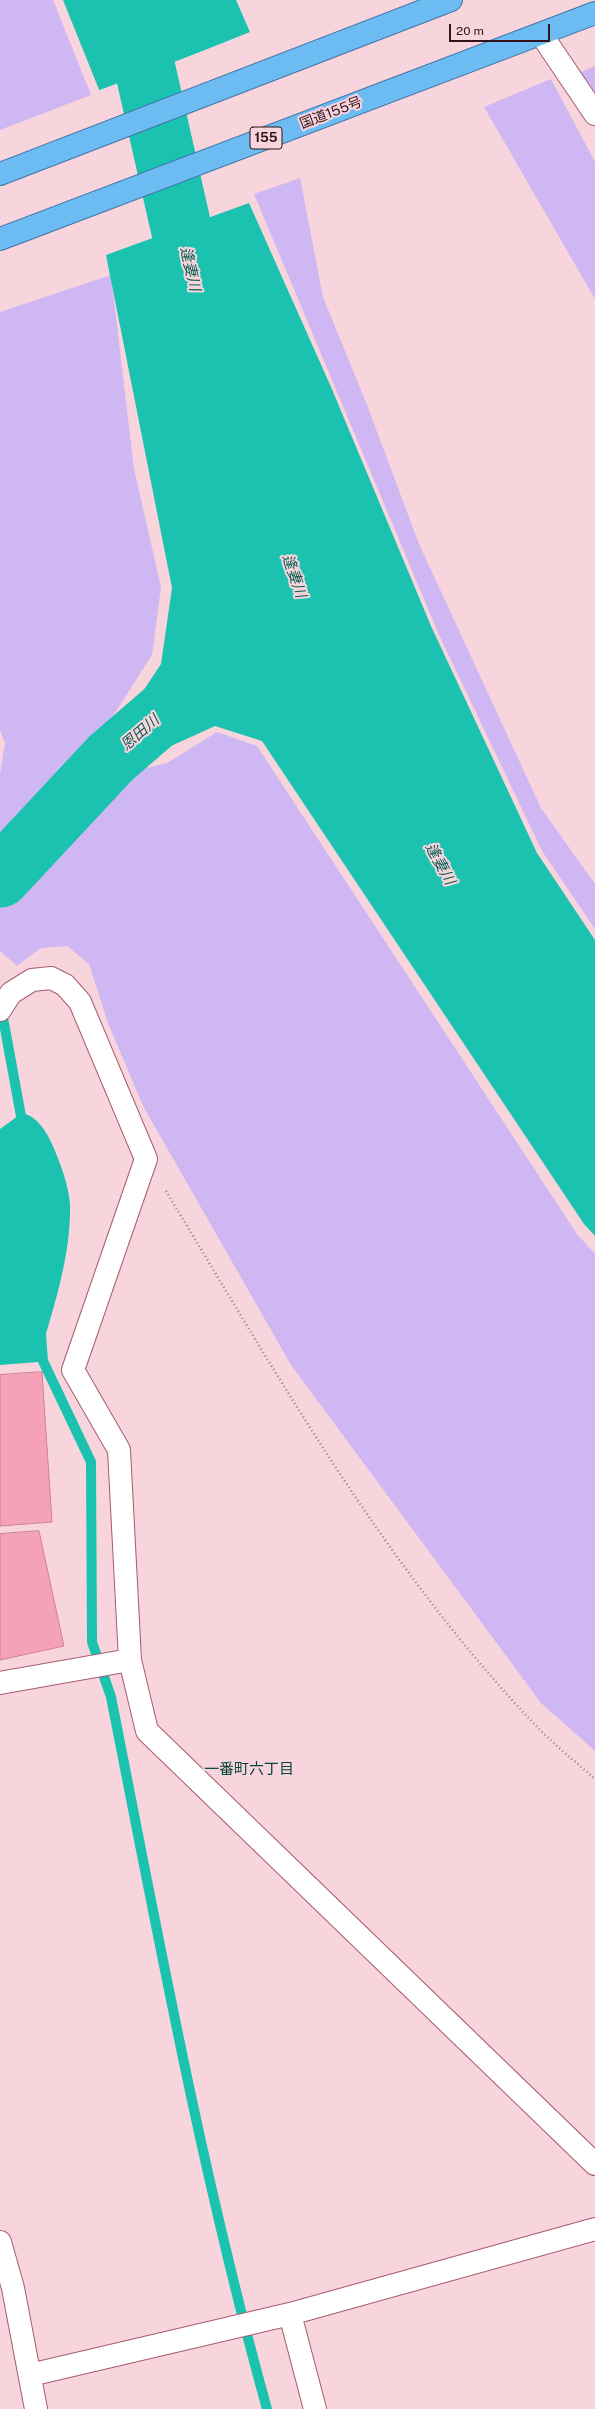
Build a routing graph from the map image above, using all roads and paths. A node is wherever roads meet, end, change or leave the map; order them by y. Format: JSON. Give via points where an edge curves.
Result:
{"nodes":[{"id":1,"x":451,"y":0,"type":"edge"},
{"id":2,"x":595,"y":13,"type":"edge"},
{"id":3,"x":542,"y":33,"type":"junction"},
{"id":4,"x":595,"y":114,"type":"edge"},
{"id":5,"x":0,"y":174,"type":"edge"},
{"id":6,"x":0,"y":239,"type":"edge"},
{"id":7,"x":4,"y":996,"type":"edge"},
{"id":8,"x":146,"y":1160,"type":"junction"},
{"id":9,"x":127,"y":1661,"type":"junction"},
{"id":10,"x":0,"y":1683,"type":"edge"},
{"id":11,"x":595,"y":1779,"type":"edge"},
{"id":12,"x":595,"y":2164,"type":"edge"},
{"id":13,"x":595,"y":2229,"type":"edge"},
{"id":14,"x":0,"y":2242,"type":"edge"},
{"id":15,"x":290,"y":2314,"type":"junction"},
{"id":16,"x":30,"y":2375,"type":"junction"},
{"id":17,"x":36,"y":2409,"type":"edge"},
{"id":18,"x":315,"y":2409,"type":"edge"}],
"edges":[{"from":1,"to":5,"type":"highway"},
{"from":2,"to":3,"type":"highway","name":"国道155号","number":"155"},
{"from":3,"to":4,"type":"street"},
{"from":3,"to":6,"type":"highway","name":"国道155号","number":"155"},
{"from":7,"to":8,"type":"street","via":[[32,980],[51,978],[65,985],[80,1002]]},
{"from":8,"to":9,"type":"street","via":[[73,1370],[119,1450]]},
{"from":8,"to":11,"type":"path","via":[[377,1531],[446,1624],[541,1731]]},
{"from":9,"to":10,"type":"street"},
{"from":9,"to":12,"type":"street","via":[[147,1731]]},
{"from":13,"to":15,"type":"street"},
{"from":14,"to":16,"type":"street","via":[[13,2288]]},
{"from":15,"to":16,"type":"street"},
{"from":15,"to":18,"type":"street"},
{"from":16,"to":17,"type":"street"}]}
